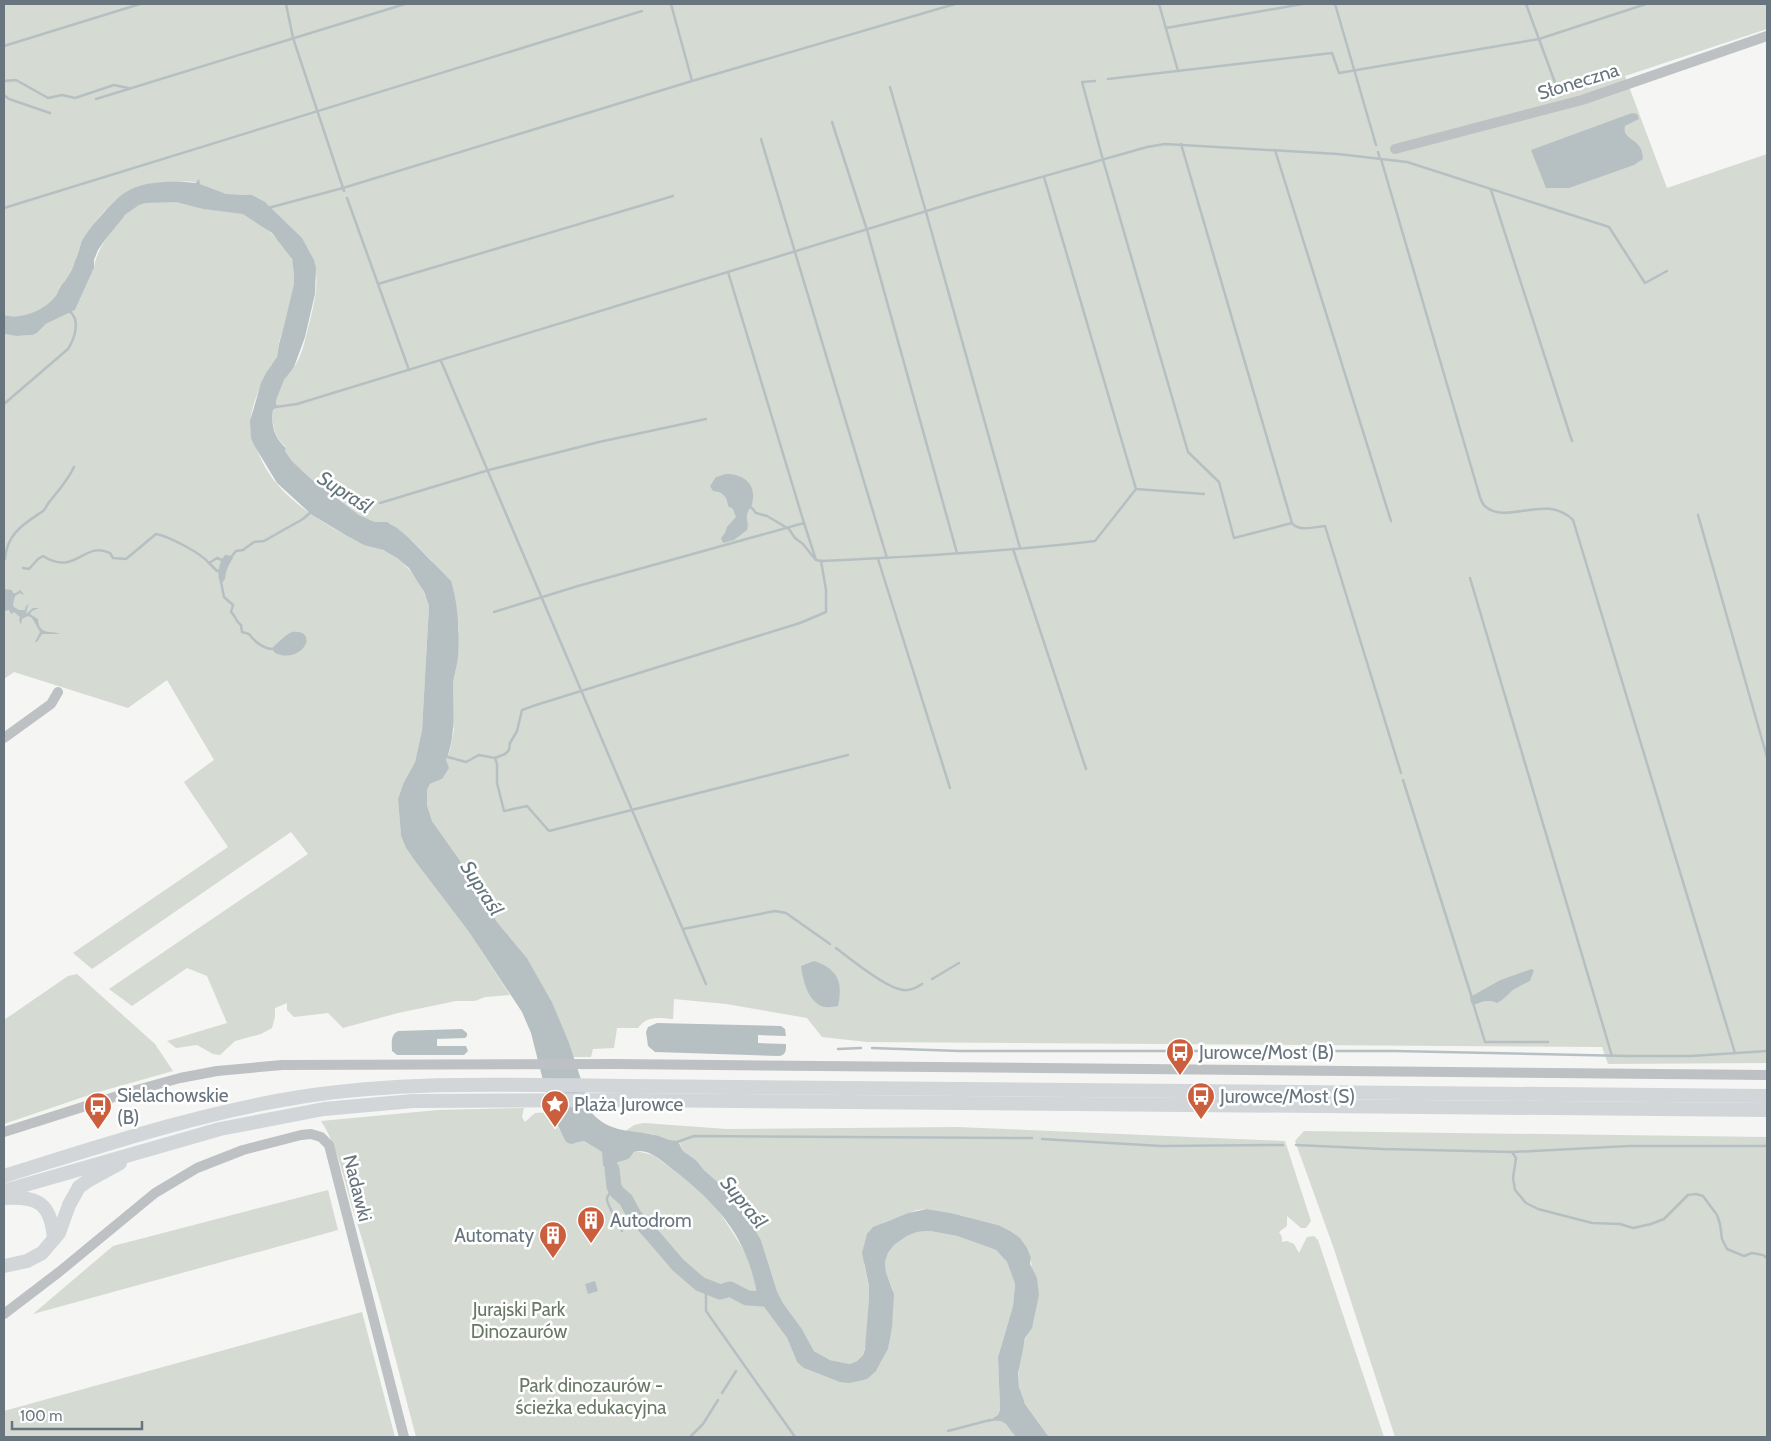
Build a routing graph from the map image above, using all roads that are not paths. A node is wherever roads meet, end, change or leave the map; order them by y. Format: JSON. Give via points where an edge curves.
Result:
{"nodes":[{"id":1,"x":1767,"y":36,"type":"edge"},
{"id":2,"x":1395,"y":149,"type":"dead end"},
{"id":3,"x":58,"y":692,"type":"dead end"},
{"id":4,"x":4,"y":738,"type":"edge"},
{"id":5,"x":1767,"y":1075,"type":"edge"},
{"id":6,"x":1767,"y":1096,"type":"edge"},
{"id":7,"x":1767,"y":1110,"type":"edge"},
{"id":8,"x":4,"y":1132,"type":"edge"},
{"id":9,"x":150,"y":1148,"type":"junction"},
{"id":10,"x":4,"y":1176,"type":"edge"},
{"id":11,"x":4,"y":1191,"type":"edge"},
{"id":12,"x":4,"y":1198,"type":"edge"},
{"id":13,"x":54,"y":1239,"type":"junction"},
{"id":14,"x":4,"y":1266,"type":"edge"},
{"id":15,"x":4,"y":1314,"type":"edge"},
{"id":16,"x":404,"y":1437,"type":"edge"}],
"edges":[{"from":1,"to":2,"type":"street","name":"Słoneczna","via":[[1582,100]]},
{"from":3,"to":4,"type":"street","via":[[51,704]]},
{"from":5,"to":8,"type":"street","via":[[511,1063],[282,1065],[180,1078]]},
{"from":6,"to":10,"type":"highway","via":[[510,1085],[380,1087],[273,1101],[221,1112]]},
{"from":7,"to":9,"type":"highway","via":[[631,1100],[413,1102],[324,1109],[267,1118]]},
{"from":9,"to":11,"type":"highway"},
{"from":9,"to":13,"type":"highway","via":[[79,1187]]},
{"from":12,"to":13,"type":"highway","via":[[21,1197],[38,1202],[52,1221]]},
{"from":13,"to":14,"type":"highway","via":[[35,1258]]},
{"from":15,"to":16,"type":"street","name":"Nadawki","via":[[144,1201],[183,1175],[243,1150],[301,1135],[321,1137],[329,1145]]}]}
